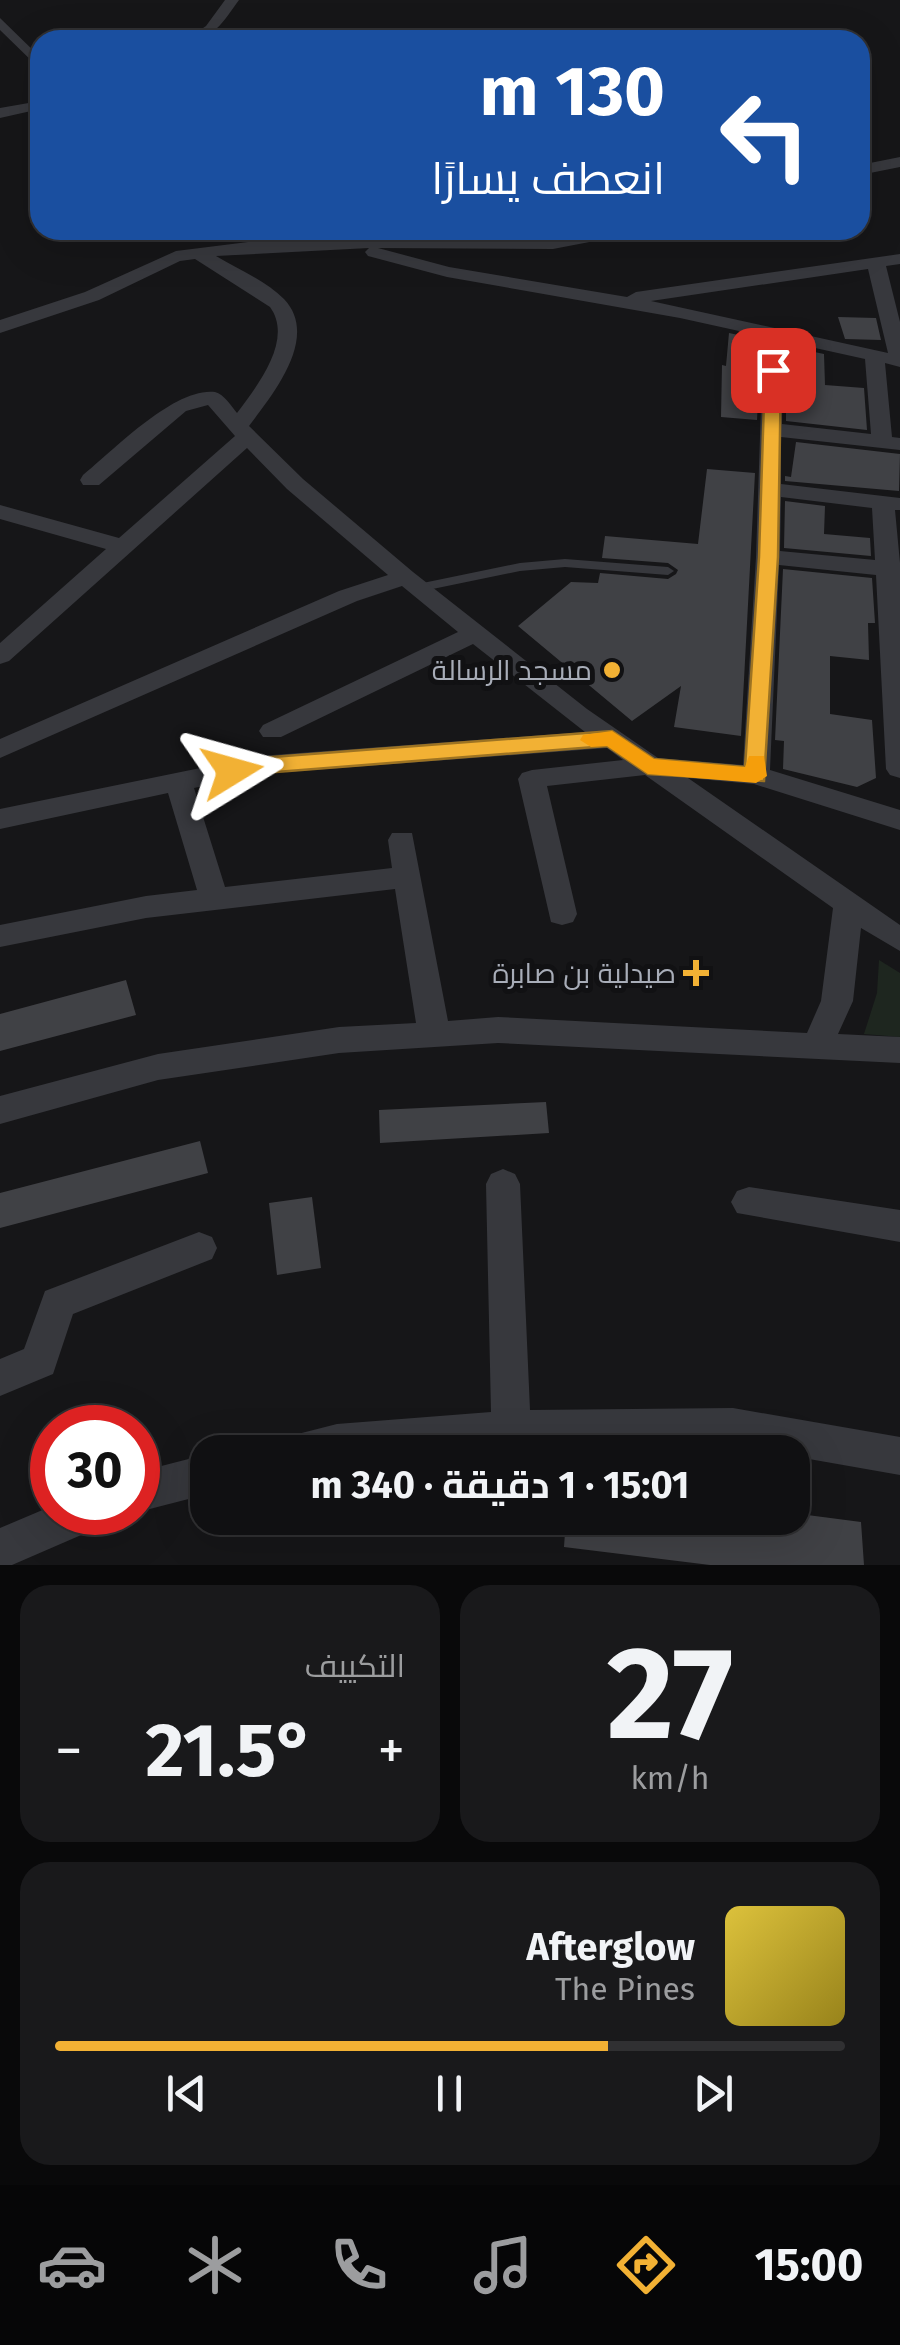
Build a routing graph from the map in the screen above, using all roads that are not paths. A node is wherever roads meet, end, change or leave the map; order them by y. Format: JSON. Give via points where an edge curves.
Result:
{"nodes":[{"id":1,"x":246,"y":0,"type":"edge"},
{"id":2,"x":230,"y":2,"type":"edge"},
{"id":3,"x":0,"y":22,"type":"edge"},
{"id":4,"x":209,"y":30,"type":"edge"},
{"id":5,"x":0,"y":49,"type":"edge"},
{"id":6,"x":30,"y":54,"type":"edge"},
{"id":7,"x":30,"y":58,"type":"edge"},
{"id":8,"x":30,"y":106,"type":"edge"},
{"id":9,"x":0,"y":113,"type":"edge"},
{"id":10,"x":900,"y":162,"type":"edge"},
{"id":11,"x":870,"y":168,"type":"edge"},
{"id":12,"x":184,"y":240,"type":"edge"},
{"id":13,"x":574,"y":240,"type":"edge"},
{"id":14,"x":349,"y":244,"type":"junction"},
{"id":15,"x":187,"y":254,"type":"junction"},
{"id":16,"x":900,"y":259,"type":"edge"},
{"id":17,"x":876,"y":262,"type":"junction"},
{"id":18,"x":614,"y":302,"type":"junction"},
{"id":19,"x":0,"y":327,"type":"edge"},
{"id":20,"x":773,"y":347,"type":"dead end"},
{"id":21,"x":874,"y":355,"type":"junction"},
{"id":22,"x":900,"y":360,"type":"edge"},
{"id":23,"x":772,"y":429,"type":"junction"},
{"id":24,"x":242,"y":432,"type":"junction"},
{"id":25,"x":891,"y":443,"type":"edge"},
{"id":26,"x":90,"y":480,"type":"dead end"},
{"id":27,"x":770,"y":489,"type":"junction"},
{"id":28,"x":892,"y":503,"type":"edge"},
{"id":29,"x":0,"y":512,"type":"edge"},
{"id":30,"x":124,"y":547,"type":"junction"},
{"id":31,"x":768,"y":557,"type":"junction"},
{"id":32,"x":893,"y":570,"type":"edge"},
{"id":33,"x":668,"y":571,"type":"dead end"},
{"id":34,"x":412,"y":582,"type":"junction"},
{"id":35,"x":476,"y":634,"type":"junction"},
{"id":36,"x":0,"y":656,"type":"edge"},
{"id":37,"x":272,"y":732,"type":"dead end"},
{"id":38,"x":612,"y":738,"type":"junction"},
{"id":39,"x":0,"y":749,"type":"edge"},
{"id":40,"x":648,"y":766,"type":"junction"},
{"id":41,"x":900,"y":769,"type":"edge"},
{"id":42,"x":756,"y":776,"type":"junction"},
{"id":43,"x":178,"y":782,"type":"junction"},
{"id":44,"x":0,"y":819,"type":"edge"},
{"id":45,"x":900,"y":820,"type":"edge"},
{"id":46,"x":402,"y":840,"type":"dead end"},
{"id":47,"x":406,"y":878,"type":"junction"},
{"id":48,"x":214,"y":899,"type":"junction"},
{"id":49,"x":848,"y":907,"type":"junction"},
{"id":50,"x":562,"y":914,"type":"dead end"},
{"id":51,"x":0,"y":936,"type":"edge"},
{"id":52,"x":900,"y":940,"type":"edge"},
{"id":53,"x":434,"y":1034,"type":"junction"},
{"id":54,"x":817,"y":1045,"type":"junction"},
{"id":55,"x":900,"y":1050,"type":"edge"},
{"id":56,"x":0,"y":1110,"type":"edge"},
{"id":57,"x":502,"y":1184,"type":"dead end"},
{"id":58,"x":748,"y":1202,"type":"dead end"},
{"id":59,"x":900,"y":1226,"type":"edge"},
{"id":60,"x":199,"y":1248,"type":"dead end"},
{"id":61,"x":0,"y":1378,"type":"edge"},
{"id":62,"x":512,"y":1429,"type":"junction"},
{"id":63,"x":437,"y":1435,"type":"edge"},
{"id":64,"x":900,"y":1456,"type":"edge"},
{"id":65,"x":190,"y":1479,"type":"edge"},
{"id":66,"x":160,"y":1486,"type":"edge"},
{"id":67,"x":33,"y":1535,"type":"edge"},
{"id":68,"x":0,"y":1549,"type":"edge"}],
"edges":[{"from":1,"to":2,"type":"street"},
{"from":2,"to":4,"type":"street"},
{"from":3,"to":6,"type":"street"},
{"from":5,"to":7,"type":"street"},
{"from":8,"to":9,"type":"street"},
{"from":10,"to":11,"type":"street"},
{"from":12,"to":15,"type":"street"},
{"from":13,"to":14,"type":"street"},
{"from":14,"to":15,"type":"street"},
{"from":14,"to":18,"type":"street","via":[[447,272]]},
{"from":15,"to":19,"type":"street"},
{"from":15,"to":24,"type":"street","via":[[281,306],[290,332]]},
{"from":16,"to":17,"type":"street"},
{"from":17,"to":18,"type":"street"},
{"from":17,"to":22,"type":"street"},
{"from":18,"to":21,"type":"street"},
{"from":20,"to":23,"type":"street"},
{"from":21,"to":22,"type":"street"},
{"from":21,"to":25,"type":"street"},
{"from":23,"to":25,"type":"street"},
{"from":23,"to":27,"type":"street"},
{"from":24,"to":26,"type":"street","via":[[213,398],[179,406]]},
{"from":24,"to":30,"type":"street"},
{"from":24,"to":34,"type":"street"},
{"from":27,"to":28,"type":"street"},
{"from":27,"to":31,"type":"street"},
{"from":28,"to":32,"type":"street"},
{"from":29,"to":30,"type":"street"},
{"from":30,"to":36,"type":"street"},
{"from":31,"to":32,"type":"street"},
{"from":31,"to":42,"type":"street"},
{"from":32,"to":41,"type":"street"},
{"from":33,"to":34,"type":"lane","via":[[565,563]]},
{"from":34,"to":35,"type":"street"},
{"from":34,"to":39,"type":"street","via":[[348,596]]},
{"from":35,"to":37,"type":"street"},
{"from":35,"to":38,"type":"street"},
{"from":38,"to":40,"type":"street"},
{"from":38,"to":43,"type":"street","via":[[259,766]]},
{"from":40,"to":42,"type":"street"},
{"from":40,"to":49,"type":"street"},
{"from":40,"to":50,"type":"street","via":[[532,779]]},
{"from":42,"to":45,"type":"street"},
{"from":43,"to":44,"type":"street"},
{"from":43,"to":48,"type":"street"},
{"from":46,"to":47,"type":"street"},
{"from":47,"to":48,"type":"street"},
{"from":47,"to":53,"type":"street"},
{"from":48,"to":51,"type":"street"},
{"from":49,"to":52,"type":"street"},
{"from":49,"to":54,"type":"street","via":[[837,1000]]},
{"from":53,"to":54,"type":"street","via":[[498,1030]]},
{"from":53,"to":56,"type":"street","via":[[340,1040],[158,1068]]},
{"from":54,"to":55,"type":"street"},
{"from":57,"to":62,"type":"street"},
{"from":58,"to":59,"type":"street"},
{"from":60,"to":61,"type":"street","via":[[58,1303],[40,1360]]},
{"from":62,"to":63,"type":"street"},
{"from":62,"to":64,"type":"street","via":[[732,1427]]},
{"from":65,"to":66,"type":"street"},
{"from":67,"to":68,"type":"street"}]}
